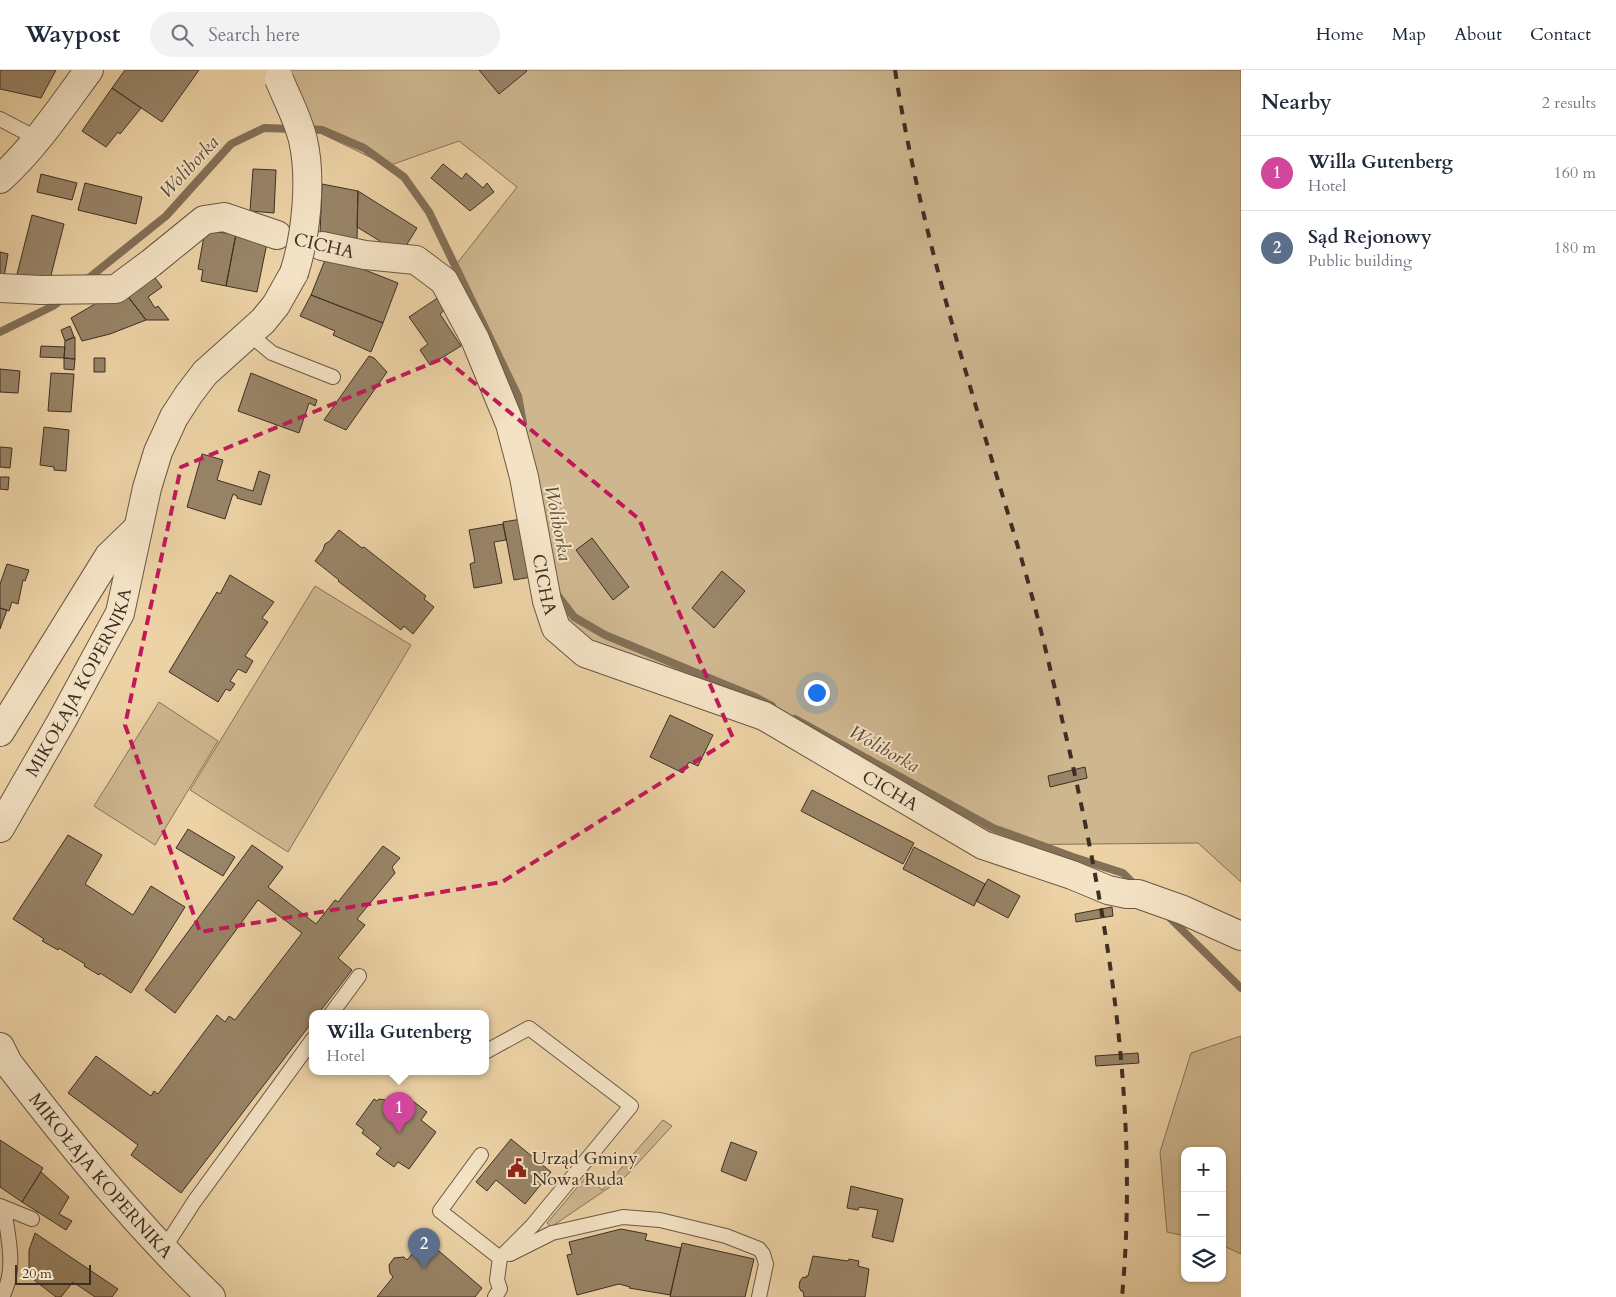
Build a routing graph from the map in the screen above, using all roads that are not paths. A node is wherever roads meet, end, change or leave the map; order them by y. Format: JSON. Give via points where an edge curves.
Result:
{"nodes":[{"id":1,"x":89,"y":70,"type":"edge"},
{"id":2,"x":277,"y":74,"type":"edge"},
{"id":3,"x":0,"y":119,"type":"edge"},
{"id":4,"x":38,"y":139,"type":"junction"},
{"id":5,"x":0,"y":179,"type":"edge"},
{"id":6,"x":0,"y":288,"type":"edge"},
{"id":7,"x":249,"y":334,"type":"junction"},
{"id":8,"x":333,"y":377,"type":"dead end"},
{"id":9,"x":138,"y":528,"type":"junction"},
{"id":10,"x":0,"y":732,"type":"edge"},
{"id":11,"x":0,"y":828,"type":"edge"},
{"id":12,"x":1241,"y":936,"type":"edge"},
{"id":13,"x":359,"y":976,"type":"dead end"},
{"id":14,"x":334,"y":1010,"type":"edge"},
{"id":15,"x":309,"y":1044,"type":"edge"},
{"id":16,"x":0,"y":1047,"type":"edge"},
{"id":17,"x":489,"y":1050,"type":"edge"},
{"id":18,"x":481,"y":1155,"type":"dead end"},
{"id":19,"x":2,"y":1207,"type":"edge"},
{"id":20,"x":32,"y":1218,"type":"dead end"},
{"id":21,"x":163,"y":1250,"type":"junction"},
{"id":22,"x":500,"y":1258,"type":"junction"},
{"id":23,"x":2,"y":1297,"type":"edge"},
{"id":24,"x":211,"y":1297,"type":"edge"},
{"id":25,"x":495,"y":1297,"type":"edge"},
{"id":26,"x":759,"y":1297,"type":"edge"}],
"edges":[{"from":1,"to":4,"type":"street"},
{"from":2,"to":7,"type":"street","name":"MIKOŁAJA KOPERNIKA","bridge":true,"via":[[306,158],[305,231],[294,273],[276,305]]},
{"from":3,"to":4,"type":"lane"},
{"from":4,"to":5,"type":"street"},
{"from":6,"to":12,"type":"street","name":"CICHA","via":[[116,289],[204,220],[224,217],[319,245],[365,255],[416,260],[444,281],[474,339],[510,424],[524,477],[547,601],[556,628],[585,653],[764,716],[983,845],[1108,890],[1138,894]]},
{"from":7,"to":8,"type":"lane","via":[[272,353]]},
{"from":7,"to":9,"type":"street","name":"MIKOŁAJA KOPERNIKA","via":[[205,374],[174,417],[158,452]]},
{"from":9,"to":10,"type":"street","via":[[109,556]]},
{"from":9,"to":11,"type":"street","name":"MIKOŁAJA KOPERNIKA","via":[[120,613]]},
{"from":13,"to":14,"type":"lane"},
{"from":15,"to":21,"type":"lane","via":[[194,1202]]},
{"from":16,"to":21,"type":"street","name":"MIKOŁAJA KOPERNIKA","via":[[8,1063],[75,1150]]},
{"from":17,"to":22,"type":"lane","via":[[529,1028],[631,1106],[532,1226]]},
{"from":18,"to":22,"type":"lane","via":[[440,1211]]},
{"from":19,"to":20,"type":"lane"},
{"from":19,"to":23,"type":"lane","via":[[11,1259],[9,1285]]},
{"from":21,"to":24,"type":"street","name":"MIKOŁAJA KOPERNIKA"},
{"from":22,"to":25,"type":"lane","via":[[497,1280],[500,1289]]},
{"from":22,"to":26,"type":"lane","via":[[552,1233],[623,1217],[660,1220],[726,1236],[759,1249],[766,1264]]}]}
